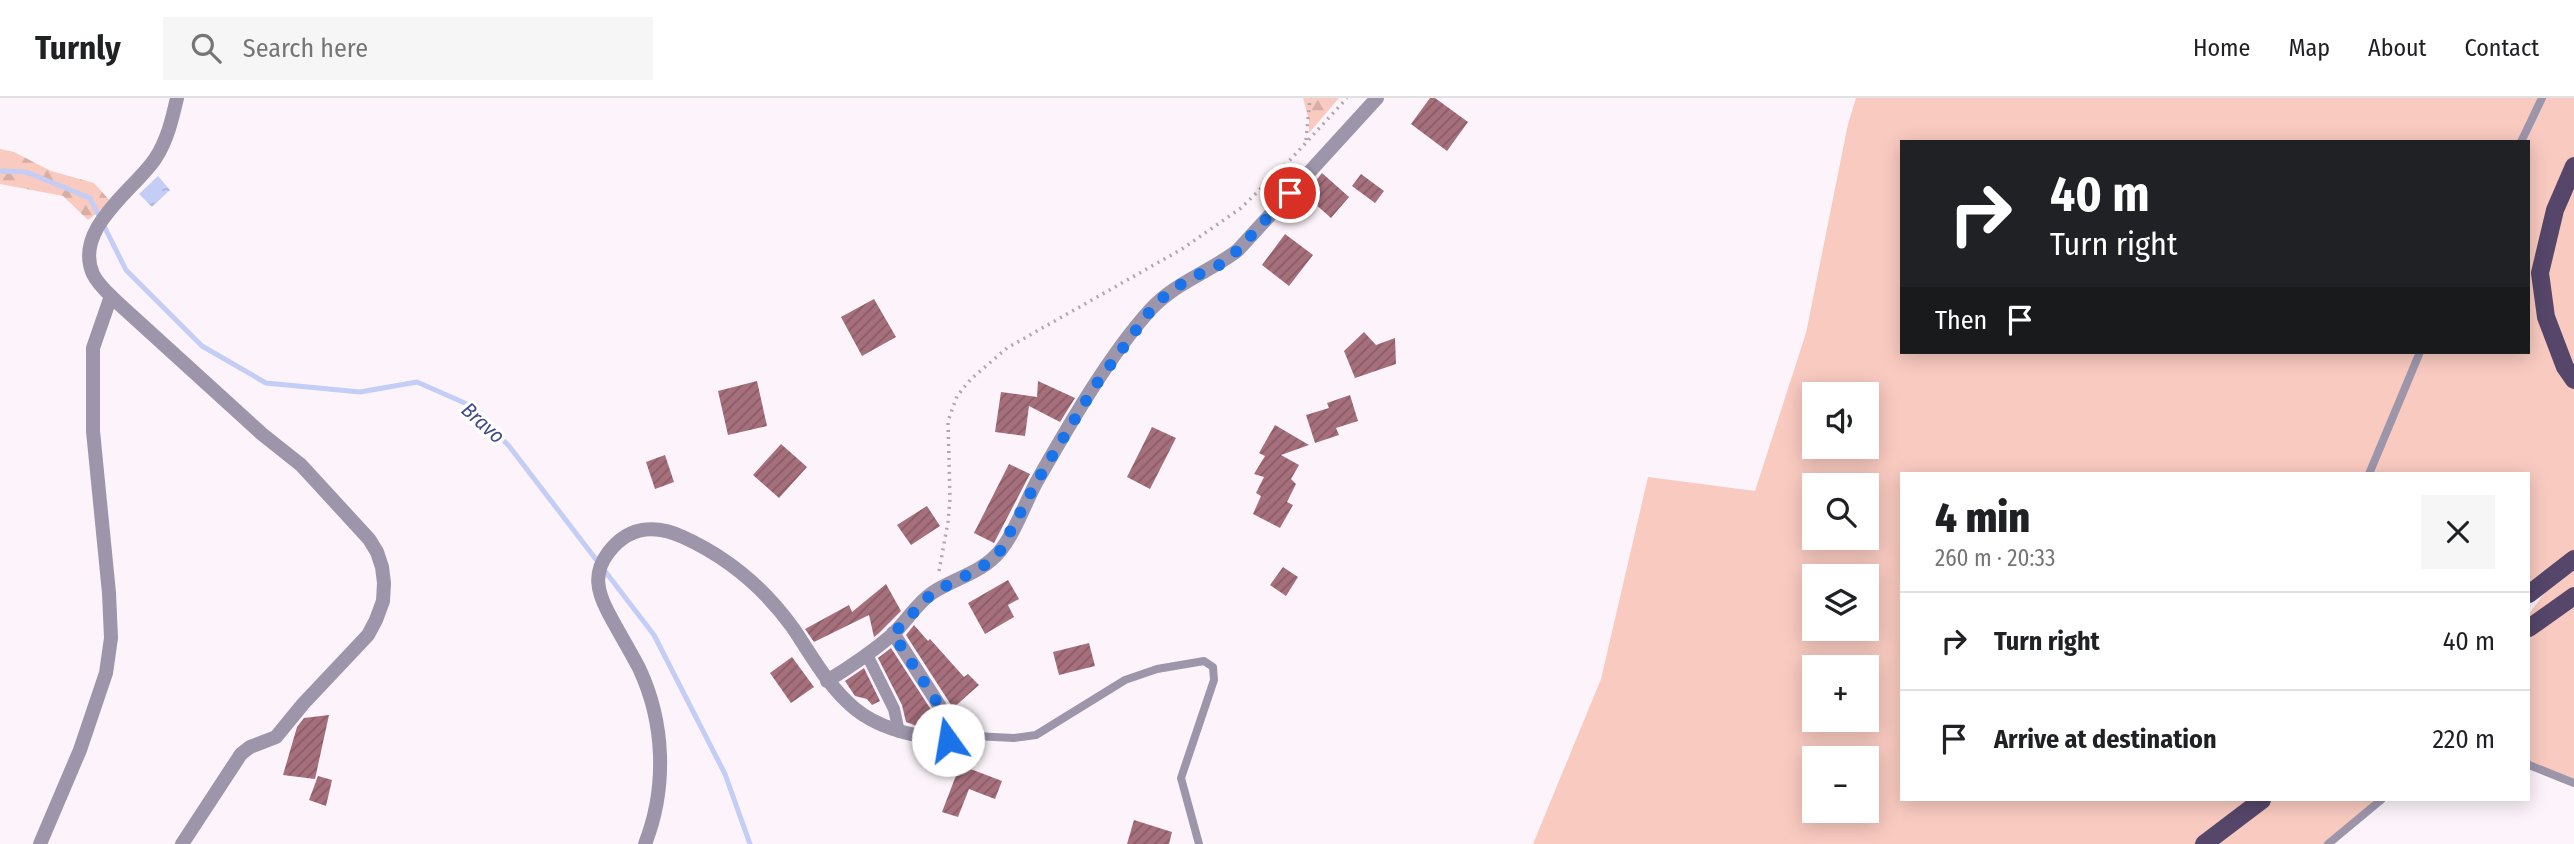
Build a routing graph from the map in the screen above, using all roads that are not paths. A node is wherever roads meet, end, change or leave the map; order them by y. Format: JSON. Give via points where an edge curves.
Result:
{"nodes":[{"id":1,"x":177,"y":98,"type":"edge"},
{"id":2,"x":1377,"y":98,"type":"edge"},
{"id":3,"x":2542,"y":98,"type":"edge"},
{"id":4,"x":2522,"y":140,"type":"edge"},
{"id":5,"x":2574,"y":166,"type":"edge"},
{"id":6,"x":111,"y":296,"type":"junction"},
{"id":7,"x":2419,"y":354,"type":"edge"},
{"id":8,"x":2574,"y":380,"type":"edge"},
{"id":9,"x":2369,"y":472,"type":"edge"},
{"id":10,"x":2574,"y":552,"type":"edge"},
{"id":11,"x":2569,"y":563,"type":"edge"},
{"id":12,"x":2530,"y":593,"type":"edge"},
{"id":13,"x":2574,"y":596,"type":"edge"},
{"id":14,"x":2530,"y":627,"type":"edge"},
{"id":15,"x":893,"y":634,"type":"junction"},
{"id":16,"x":867,"y":655,"type":"junction"},
{"id":17,"x":827,"y":681,"type":"junction"},
{"id":18,"x":899,"y":732,"type":"junction"},
{"id":19,"x":948,"y":740,"type":"junction"},
{"id":20,"x":2530,"y":765,"type":"edge"},
{"id":21,"x":2571,"y":783,"type":"edge"},
{"id":22,"x":2261,"y":801,"type":"edge"},
{"id":23,"x":2380,"y":801,"type":"edge"},
{"id":24,"x":40,"y":844,"type":"edge"},
{"id":25,"x":182,"y":844,"type":"edge"},
{"id":26,"x":645,"y":844,"type":"edge"},
{"id":27,"x":1199,"y":844,"type":"edge"},
{"id":28,"x":2204,"y":844,"type":"edge"},
{"id":29,"x":2328,"y":844,"type":"edge"}],
"edges":[{"from":1,"to":6,"type":"street","via":[[153,163],[98,227],[90,257],[92,272]]},
{"from":2,"to":15,"type":"street","via":[[1238,250],[1170,291],[1153,307],[1095,386],[1000,551],[981,568],[932,593]]},
{"from":3,"to":4,"type":"lane"},
{"from":5,"to":8,"type":"main road","via":[[2555,210],[2540,273],[2546,317]]},
{"from":6,"to":24,"type":"street","via":[[93,348],[93,417],[111,638],[106,673],[80,750]]},
{"from":6,"to":25,"type":"street","via":[[318,482],[377,552],[384,583],[383,601],[368,635],[276,737],[241,754]]},
{"from":7,"to":9,"type":"lane"},
{"from":10,"to":11,"type":"main road"},
{"from":11,"to":12,"type":"main road"},
{"from":13,"to":14,"type":"main road"},
{"from":15,"to":16,"type":"street"},
{"from":15,"to":19,"type":"street","via":[[946,716]]},
{"from":16,"to":17,"type":"street"},
{"from":16,"to":18,"type":"street","via":[[894,709]]},
{"from":17,"to":18,"type":"street","via":[[857,710]]},
{"from":17,"to":26,"type":"street","via":[[791,626],[732,565],[663,530],[638,530],[626,536],[605,558],[598,572],[598,587],[640,670],[659,733],[661,773]]},
{"from":18,"to":19,"type":"street"},
{"from":19,"to":27,"type":"lane","via":[[1036,735],[1125,680],[1204,660],[1213,667],[1214,680],[1181,778]]},
{"from":20,"to":21,"type":"lane"},
{"from":22,"to":28,"type":"main road"},
{"from":23,"to":29,"type":"lane"}]}
